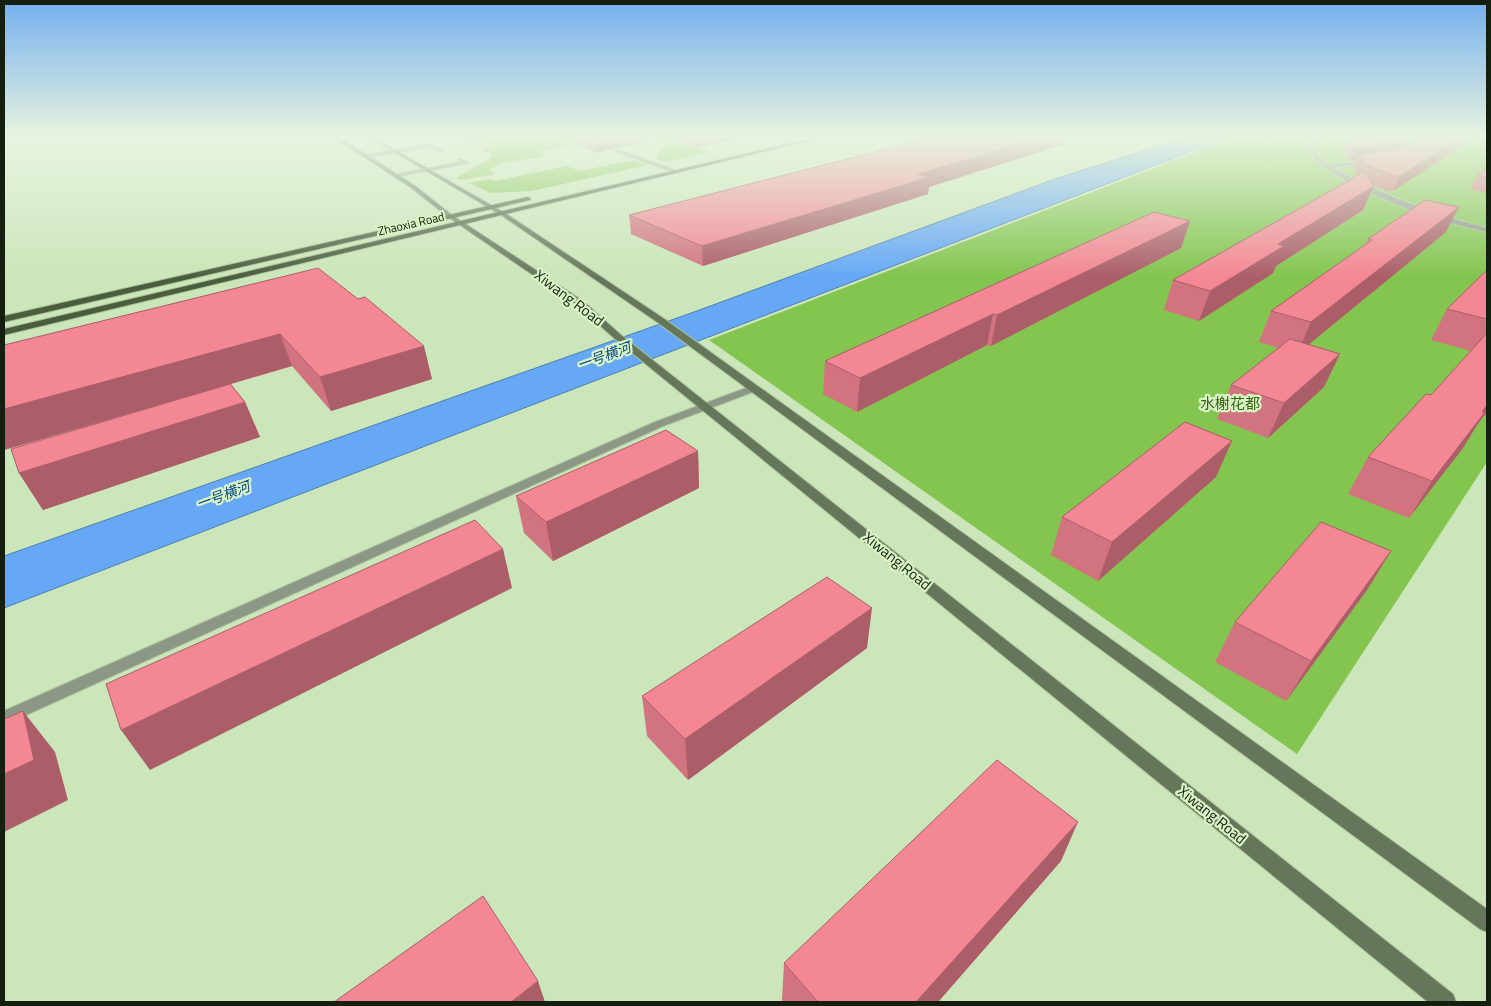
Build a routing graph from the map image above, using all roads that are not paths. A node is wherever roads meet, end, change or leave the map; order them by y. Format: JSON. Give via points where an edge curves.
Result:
{"nodes":[{"id":1,"x":407,"y":184,"type":"edge"},
{"id":2,"x":449,"y":184,"type":"edge"},
{"id":3,"x":593,"y":184,"type":"edge"},
{"id":4,"x":628,"y":184,"type":"edge"},
{"id":5,"x":1356,"y":184,"type":"edge"},
{"id":6,"x":576,"y":188,"type":"dead end"},
{"id":7,"x":537,"y":197,"type":"dead end"},
{"id":8,"x":490,"y":208,"type":"junction"},
{"id":9,"x":502,"y":214,"type":"junction"},
{"id":10,"x":450,"y":216,"type":"junction"},
{"id":11,"x":463,"y":223,"type":"junction"},
{"id":12,"x":1487,"y":230,"type":"edge"},
{"id":13,"x":4,"y":319,"type":"edge"},
{"id":14,"x":4,"y":332,"type":"edge"},
{"id":15,"x":754,"y":388,"type":"junction"},
{"id":16,"x":704,"y":406,"type":"junction"},
{"id":17,"x":4,"y":718,"type":"edge"},
{"id":18,"x":1487,"y":922,"type":"edge"},
{"id":19,"x":1445,"y":1002,"type":"edge"}],
"edges":[{"from":1,"to":10,"type":"main road","name":"Xiwang Road"},
{"from":2,"to":8,"type":"main road","name":"Xiwang Road"},
{"from":3,"to":6,"type":"main road"},
{"from":4,"to":9,"type":"main road","name":"Zhaoxia Road"},
{"from":5,"to":12,"type":"street","via":[[1398,204],[1457,224]]},
{"from":7,"to":8,"type":"main road","name":"Zhaoxia Road"},
{"from":8,"to":9,"type":"main road","name":"Xiwang Road"},
{"from":8,"to":10,"type":"main road","name":"Zhaoxia Road"},
{"from":9,"to":11,"type":"main road","name":"Zhaoxia Road"},
{"from":9,"to":15,"type":"main road","name":"Xiwang Road","via":[[660,320]]},
{"from":10,"to":11,"type":"main road","name":"Xiwang Road"},
{"from":10,"to":13,"type":"main road","name":"Zhaoxia Road"},
{"from":11,"to":14,"type":"main road","name":"Zhaoxia Road"},
{"from":11,"to":16,"type":"main road","name":"Xiwang Road","via":[[580,303]]},
{"from":15,"to":16,"type":"street"},
{"from":15,"to":18,"type":"main road","name":"Xiwang Road"},
{"from":16,"to":17,"type":"street"},
{"from":16,"to":19,"type":"main road","name":"Xiwang Road"}]}
